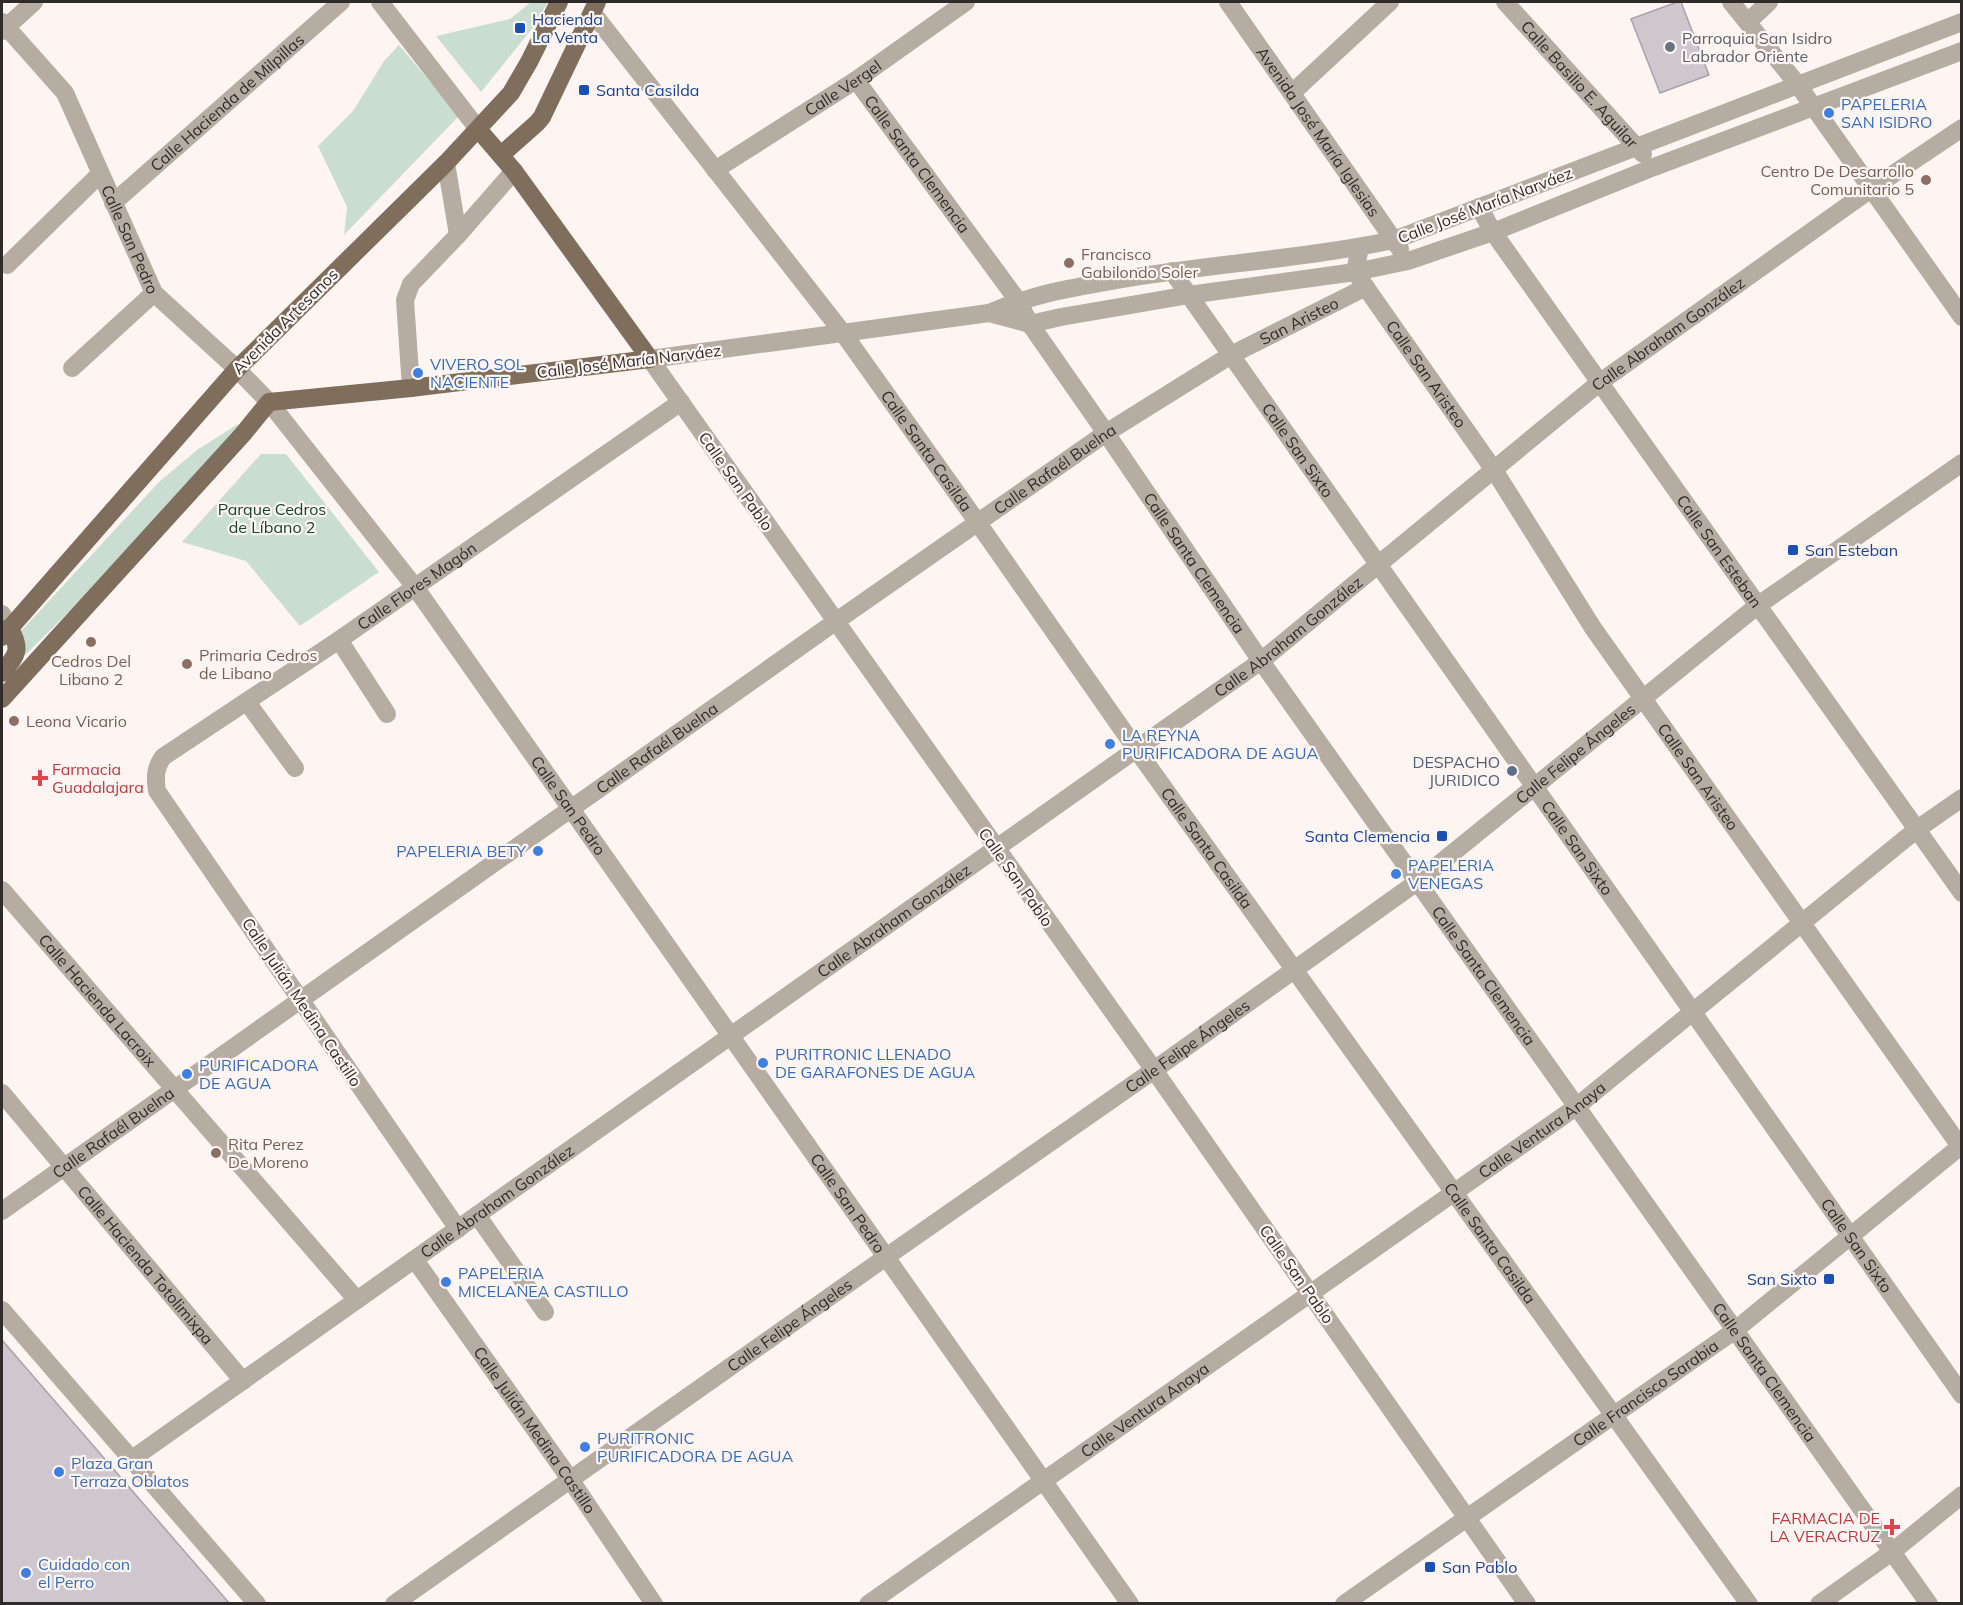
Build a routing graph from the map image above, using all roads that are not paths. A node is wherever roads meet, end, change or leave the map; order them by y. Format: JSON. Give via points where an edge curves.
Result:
{"nodes":[{"id":1,"x":34,"y":2,"type":"edge"},
{"id":2,"x":340,"y":2,"type":"edge"},
{"id":3,"x":380,"y":2,"type":"edge"},
{"id":4,"x":559,"y":2,"type":"edge"},
{"id":5,"x":966,"y":2,"type":"edge"},
{"id":6,"x":1228,"y":2,"type":"edge"},
{"id":7,"x":1390,"y":2,"type":"edge"},
{"id":8,"x":1505,"y":2,"type":"edge"},
{"id":9,"x":1731,"y":2,"type":"edge"},
{"id":10,"x":1769,"y":2,"type":"edge"},
{"id":11,"x":595,"y":7,"type":"edge"},
{"id":12,"x":1748,"y":22,"type":"junction"},
{"id":13,"x":1962,"y":22,"type":"edge"},
{"id":14,"x":3,"y":27,"type":"edge"},
{"id":15,"x":1962,"y":51,"type":"edge"},
{"id":16,"x":856,"y":80,"type":"junction"},
{"id":17,"x":1798,"y":85,"type":"junction"},
{"id":18,"x":1292,"y":93,"type":"junction"},
{"id":19,"x":1815,"y":107,"type":"junction"},
{"id":20,"x":1962,"y":128,"type":"edge"},
{"id":21,"x":478,"y":129,"type":"junction"},
{"id":22,"x":1637,"y":147,"type":"junction"},
{"id":23,"x":501,"y":154,"type":"junction"},
{"id":24,"x":446,"y":163,"type":"junction"},
{"id":25,"x":1654,"y":167,"type":"junction"},
{"id":26,"x":715,"y":170,"type":"junction"},
{"id":27,"x":514,"y":171,"type":"junction"},
{"id":28,"x":100,"y":174,"type":"junction"},
{"id":29,"x":1871,"y":189,"type":"junction"},
{"id":30,"x":113,"y":202,"type":"junction"},
{"id":31,"x":1479,"y":207,"type":"junction"},
{"id":32,"x":1493,"y":232,"type":"junction"},
{"id":33,"x":458,"y":235,"type":"junction"},
{"id":34,"x":1394,"y":240,"type":"junction"},
{"id":35,"x":1360,"y":247,"type":"junction"},
{"id":36,"x":1408,"y":261,"type":"junction"},
{"id":37,"x":7,"y":265,"type":"dead end"},
{"id":38,"x":1172,"y":271,"type":"junction"},
{"id":39,"x":1360,"y":280,"type":"junction"},
{"id":40,"x":154,"y":293,"type":"junction"},
{"id":41,"x":1189,"y":295,"type":"junction"},
{"id":42,"x":1018,"y":301,"type":"junction"},
{"id":43,"x":989,"y":313,"type":"junction"},
{"id":44,"x":1962,"y":317,"type":"edge"},
{"id":45,"x":1030,"y":324,"type":"junction"},
{"id":46,"x":843,"y":333,"type":"junction"},
{"id":47,"x":1231,"y":355,"type":"junction"},
{"id":48,"x":650,"y":359,"type":"junction"},
{"id":49,"x":72,"y":368,"type":"dead end"},
{"id":50,"x":237,"y":369,"type":"junction"},
{"id":51,"x":1599,"y":383,"type":"junction"},
{"id":52,"x":411,"y":388,"type":"junction"},
{"id":53,"x":269,"y":402,"type":"junction"},
{"id":54,"x":681,"y":402,"type":"junction"},
{"id":55,"x":1106,"y":433,"type":"junction"},
{"id":56,"x":1962,"y":464,"type":"edge"},
{"id":57,"x":1494,"y":470,"type":"junction"},
{"id":58,"x":978,"y":523,"type":"junction"},
{"id":59,"x":1379,"y":564,"type":"junction"},
{"id":60,"x":415,"y":587,"type":"junction"},
{"id":61,"x":1757,"y":606,"type":"junction"},
{"id":62,"x":835,"y":622,"type":"junction"},
{"id":63,"x":4,"y":626,"type":"edge"},
{"id":64,"x":339,"y":640,"type":"junction"},
{"id":65,"x":1261,"y":661,"type":"junction"},
{"id":66,"x":2,"y":673,"type":"edge"},
{"id":67,"x":1643,"y":698,"type":"junction"},
{"id":68,"x":2,"y":699,"type":"edge"},
{"id":69,"x":247,"y":702,"type":"junction"},
{"id":70,"x":387,"y":714,"type":"dead end"},
{"id":71,"x":1136,"y":749,"type":"junction"},
{"id":72,"x":295,"y":768,"type":"dead end"},
{"id":73,"x":155,"y":771,"type":"joint"},
{"id":74,"x":1535,"y":786,"type":"junction"},
{"id":75,"x":1962,"y":798,"type":"edge"},
{"id":76,"x":571,"y":809,"type":"junction"},
{"id":77,"x":1916,"y":830,"type":"junction"},
{"id":78,"x":995,"y":848,"type":"junction"},
{"id":79,"x":1417,"y":882,"type":"junction"},
{"id":80,"x":2,"y":890,"type":"edge"},
{"id":81,"x":1962,"y":893,"type":"edge"},
{"id":82,"x":1801,"y":923,"type":"junction"},
{"id":83,"x":1293,"y":969,"type":"junction"},
{"id":84,"x":300,"y":1000,"type":"junction"},
{"id":85,"x":1693,"y":1012,"type":"junction"},
{"id":86,"x":730,"y":1036,"type":"junction"},
{"id":87,"x":1154,"y":1070,"type":"junction"},
{"id":88,"x":174,"y":1089,"type":"junction"},
{"id":89,"x":2,"y":1093,"type":"edge"},
{"id":90,"x":1576,"y":1107,"type":"junction"},
{"id":91,"x":1961,"y":1147,"type":"edge"},
{"id":92,"x":64,"y":1167,"type":"junction"},
{"id":93,"x":1454,"y":1192,"type":"junction"},
{"id":94,"x":2,"y":1211,"type":"edge"},
{"id":95,"x":477,"y":1215,"type":"junction"},
{"id":96,"x":458,"y":1229,"type":"junction"},
{"id":97,"x":1850,"y":1236,"type":"junction"},
{"id":98,"x":886,"y":1257,"type":"junction"},
{"id":99,"x":414,"y":1260,"type":"junction"},
{"id":100,"x":1310,"y":1293,"type":"junction"},
{"id":101,"x":357,"y":1300,"type":"junction"},
{"id":102,"x":2,"y":1310,"type":"edge"},
{"id":103,"x":545,"y":1312,"type":"dead end"},
{"id":104,"x":1734,"y":1331,"type":"junction"},
{"id":105,"x":243,"y":1381,"type":"junction"},
{"id":106,"x":1962,"y":1395,"type":"edge"},
{"id":107,"x":1614,"y":1415,"type":"junction"},
{"id":108,"x":132,"y":1460,"type":"junction"},
{"id":109,"x":570,"y":1479,"type":"junction"},
{"id":110,"x":1043,"y":1480,"type":"junction"},
{"id":111,"x":1962,"y":1495,"type":"edge"},
{"id":112,"x":1467,"y":1517,"type":"junction"},
{"id":113,"x":1892,"y":1552,"type":"junction"},
{"id":114,"x":258,"y":1604,"type":"edge"},
{"id":115,"x":394,"y":1604,"type":"edge"},
{"id":116,"x":654,"y":1604,"type":"edge"},
{"id":117,"x":868,"y":1604,"type":"edge"},
{"id":118,"x":1130,"y":1604,"type":"edge"},
{"id":119,"x":1344,"y":1604,"type":"edge"},
{"id":120,"x":1527,"y":1604,"type":"edge"},
{"id":121,"x":1749,"y":1604,"type":"edge"},
{"id":122,"x":1819,"y":1604,"type":"edge"},
{"id":123,"x":1929,"y":1604,"type":"edge"}],
"edges":[{"from":1,"to":14,"type":"street"},
{"from":2,"to":30,"type":"street","name":"Calle Hacienda de Milpillas"},
{"from":3,"to":21,"type":"street"},
{"from":4,"to":21,"type":"main road","name":"Avenida Artesanos","via":[[511,93]]},
{"from":5,"to":16,"type":"street","name":"Calle Vergel"},
{"from":6,"to":18,"type":"street","name":"Avenida José María Iglesias"},
{"from":7,"to":18,"type":"street"},
{"from":8,"to":22,"type":"street","name":"Calle Basilio E. Aguilar"},
{"from":9,"to":12,"type":"street"},
{"from":10,"to":12,"type":"street"},
{"from":11,"to":23,"type":"main road","via":[[542,117]]},
{"from":11,"to":26,"type":"street","name":"Calle Santa Casilda"},
{"from":12,"to":17,"type":"street"},
{"from":13,"to":17,"type":"street","name":"Calle José María Narváez"},
{"from":14,"to":28,"type":"street","name":"Calle San Pedro","via":[[65,93]]},
{"from":15,"to":19,"type":"street","name":"Calle José María Narváez"},
{"from":16,"to":26,"type":"street","name":"Calle Vergel"},
{"from":16,"to":42,"type":"street","name":"Calle Santa Clemencia"},
{"from":17,"to":19,"type":"street"},
{"from":17,"to":22,"type":"street","name":"Calle José María Narváez"},
{"from":18,"to":34,"type":"street","name":"Avenida José María Iglesias"},
{"from":19,"to":25,"type":"street","name":"Calle José María Narváez"},
{"from":19,"to":29,"type":"street"},
{"from":20,"to":29,"type":"street","name":"Calle Abraham González"},
{"from":21,"to":23,"type":"main road","name":"Calle San Pablo"},
{"from":21,"to":24,"type":"main road","name":"Avenida Artesanos"},
{"from":22,"to":25,"type":"street","name":"Calle Basilio E. Aguilar"},
{"from":22,"to":31,"type":"street","name":"Calle José María Narváez"},
{"from":23,"to":27,"type":"main road","name":"Calle San Pablo"},
{"from":24,"to":33,"type":"street"},
{"from":24,"to":50,"type":"main road","name":"Avenida Artesanos"},
{"from":25,"to":32,"type":"street","name":"Calle José María Narváez"},
{"from":26,"to":46,"type":"street","name":"Calle Santa Casilda"},
{"from":27,"to":33,"type":"street"},
{"from":27,"to":48,"type":"main road","name":"Calle San Pablo"},
{"from":28,"to":30,"type":"street","name":"Calle San Pedro"},
{"from":28,"to":37,"type":"street"},
{"from":29,"to":44,"type":"street"},
{"from":29,"to":51,"type":"street","name":"Calle Abraham González"},
{"from":30,"to":40,"type":"street","name":"Calle San Pedro"},
{"from":31,"to":32,"type":"street","name":"Calle San Esteban"},
{"from":31,"to":34,"type":"street","name":"Calle José María Narváez"},
{"from":32,"to":36,"type":"street","name":"Calle José María Narváez"},
{"from":32,"to":51,"type":"street","name":"Calle San Esteban"},
{"from":33,"to":52,"type":"street","via":[[407,291]]},
{"from":34,"to":35,"type":"street","name":"Calle José María Narváez"},
{"from":34,"to":36,"type":"street","name":"Avenida José María Iglesias"},
{"from":35,"to":38,"type":"street","name":"Calle José María Narváez"},
{"from":35,"to":39,"type":"street"},
{"from":36,"to":39,"type":"street","name":"Calle José María Narváez"},
{"from":38,"to":41,"type":"street","name":"Calle San Sixto"},
{"from":38,"to":42,"type":"street","name":"Calle José María Narváez","via":[[1061,289]]},
{"from":39,"to":41,"type":"street","name":"Calle José María Narváez"},
{"from":39,"to":47,"type":"street","name":"San Aristeo"},
{"from":39,"to":57,"type":"street","name":"Calle San Aristeo"},
{"from":40,"to":49,"type":"street"},
{"from":40,"to":50,"type":"street","name":"Calle San Pedro"},
{"from":41,"to":45,"type":"street","name":"Calle José María Narváez"},
{"from":41,"to":47,"type":"street","name":"Calle San Sixto"},
{"from":42,"to":43,"type":"street","name":"Calle José María Narváez"},
{"from":42,"to":45,"type":"street","name":"Calle Santa Clemencia"},
{"from":43,"to":45,"type":"street","name":"Calle José María Narváez"},
{"from":43,"to":46,"type":"street","name":"Calle José María Narváez"},
{"from":45,"to":55,"type":"street","name":"Calle Santa Clemencia"},
{"from":46,"to":48,"type":"street","name":"Calle José María Narváez"},
{"from":46,"to":58,"type":"street","name":"Calle Santa Casilda"},
{"from":47,"to":55,"type":"street","name":"Calle Rafaél Buelna"},
{"from":47,"to":59,"type":"street","name":"Calle San Sixto"},
{"from":48,"to":52,"type":"main road","name":"Calle José María Narváez"},
{"from":48,"to":54,"type":"street","name":"Calle San Pablo"},
{"from":50,"to":53,"type":"street","name":"Calle San Pedro"},
{"from":50,"to":63,"type":"main road","name":"Avenida Artesanos"},
{"from":51,"to":57,"type":"street","name":"Calle Abraham González"},
{"from":51,"to":61,"type":"street","name":"Calle San Esteban"},
{"from":52,"to":53,"type":"main road","name":"Calle José María Narváez"},
{"from":53,"to":60,"type":"street","name":"Calle San Pedro"},
{"from":53,"to":68,"type":"main road"},
{"from":54,"to":60,"type":"street","name":"Calle Flores Magón"},
{"from":54,"to":62,"type":"street","name":"Calle San Pablo"},
{"from":55,"to":58,"type":"street","name":"Calle Rafaél Buelna"},
{"from":55,"to":65,"type":"street","name":"Calle Santa Clemencia"},
{"from":56,"to":61,"type":"street","name":"Calle Felipe Ángeles"},
{"from":57,"to":59,"type":"street","name":"Calle Abraham González"},
{"from":57,"to":67,"type":"street","name":"Calle San Aristeo","via":[[1593,628]]},
{"from":58,"to":62,"type":"street","name":"Calle Rafaél Buelna"},
{"from":58,"to":71,"type":"street","name":"Calle Santa Casilda"},
{"from":59,"to":65,"type":"street","name":"Calle Abraham González"},
{"from":59,"to":74,"type":"street","name":"Calle San Sixto"},
{"from":60,"to":64,"type":"street","name":"Calle Flores Magón"},
{"from":60,"to":76,"type":"street","name":"Calle San Pedro"},
{"from":61,"to":67,"type":"street","name":"Calle Felipe Ángeles"},
{"from":61,"to":77,"type":"street","name":"Calle San Esteban"},
{"from":62,"to":76,"type":"street","name":"Calle Rafaél Buelna"},
{"from":62,"to":78,"type":"street","name":"Calle San Pablo"},
{"from":63,"to":66,"type":"main road","via":[[18,648]]},
{"from":64,"to":69,"type":"street","name":"Calle Flores Magón"},
{"from":64,"to":70,"type":"street"},
{"from":65,"to":71,"type":"street","name":"Calle Abraham González"},
{"from":65,"to":79,"type":"street","name":"Calle Santa Clemencia"},
{"from":67,"to":74,"type":"street","name":"Calle Felipe Ángeles"},
{"from":67,"to":82,"type":"street","name":"Calle San Aristeo"},
{"from":69,"to":72,"type":"street"},
{"from":69,"to":73,"type":"street","name":"Calle Flores Magón","via":[[163,757]]},
{"from":71,"to":78,"type":"street","name":"Calle Abraham González"},
{"from":71,"to":83,"type":"street","name":"Calle Santa Casilda"},
{"from":73,"to":84,"type":"street","name":"Calle Julián Medina Castillo","via":[[157,791]]},
{"from":74,"to":79,"type":"street","name":"Calle Felipe Ángeles"},
{"from":74,"to":85,"type":"street","name":"Calle San Sixto"},
{"from":75,"to":77,"type":"street","name":"Calle Ventura Anaya"},
{"from":76,"to":84,"type":"street","name":"Calle Rafaél Buelna"},
{"from":76,"to":86,"type":"street","name":"Calle San Pedro"},
{"from":77,"to":81,"type":"street","name":"Calle San Esteban"},
{"from":77,"to":82,"type":"street","name":"Calle Ventura Anaya"},
{"from":78,"to":86,"type":"street","name":"Calle Abraham González"},
{"from":78,"to":87,"type":"street","name":"Calle San Pablo"},
{"from":79,"to":83,"type":"street","name":"Calle Felipe Ángeles"},
{"from":79,"to":90,"type":"street","name":"Calle Santa Clemencia"},
{"from":80,"to":88,"type":"street","name":"Calle Hacienda Lacroix"},
{"from":82,"to":85,"type":"street","name":"Calle Ventura Anaya"},
{"from":82,"to":91,"type":"street","name":"Calle San Aristeo"},
{"from":83,"to":87,"type":"street","name":"Calle Felipe Ángeles"},
{"from":83,"to":93,"type":"street","name":"Calle Santa Casilda"},
{"from":84,"to":88,"type":"street","name":"Calle Rafaél Buelna"},
{"from":84,"to":96,"type":"street","name":"Calle Julián Medina Castillo"},
{"from":85,"to":90,"type":"street","name":"Calle Ventura Anaya"},
{"from":85,"to":97,"type":"street","name":"Calle San Sixto"},
{"from":86,"to":95,"type":"street","name":"Calle Abraham González"},
{"from":86,"to":98,"type":"street","name":"Calle San Pedro"},
{"from":87,"to":98,"type":"street","name":"Calle Felipe Ángeles"},
{"from":87,"to":100,"type":"street","name":"Calle San Pablo"},
{"from":88,"to":92,"type":"street","name":"Calle Rafaél Buelna"},
{"from":88,"to":101,"type":"street","name":"Calle Hacienda Lacroix"},
{"from":89,"to":92,"type":"street","name":"Calle Hacienda Totolimixpa"},
{"from":90,"to":93,"type":"street","name":"Calle Ventura Anaya"},
{"from":90,"to":104,"type":"street","name":"Calle Santa Clemencia"},
{"from":91,"to":97,"type":"street","name":"Calle Francisco Sarabia"},
{"from":92,"to":94,"type":"street","name":"Calle Rafaél Buelna"},
{"from":92,"to":105,"type":"street","name":"Calle Hacienda Totolimixpa"},
{"from":93,"to":100,"type":"street","name":"Calle Ventura Anaya"},
{"from":93,"to":107,"type":"street","name":"Calle Santa Casilda"},
{"from":95,"to":96,"type":"street","name":"Calle Abraham González"},
{"from":95,"to":103,"type":"street"},
{"from":96,"to":99,"type":"street","name":"Calle Abraham González"},
{"from":97,"to":104,"type":"street","name":"Calle Francisco Sarabia"},
{"from":97,"to":106,"type":"street","name":"Calle San Sixto"},
{"from":98,"to":109,"type":"street","name":"Calle Felipe Ángeles"},
{"from":98,"to":110,"type":"street","name":"Calle San Pedro"},
{"from":99,"to":101,"type":"street","name":"Calle Abraham González"},
{"from":99,"to":109,"type":"street","name":"Calle Julián Medina Castillo"},
{"from":100,"to":110,"type":"street","name":"Calle Ventura Anaya"},
{"from":100,"to":112,"type":"street","name":"Calle San Pablo"},
{"from":101,"to":105,"type":"street","name":"Calle Abraham González"},
{"from":102,"to":108,"type":"street"},
{"from":104,"to":107,"type":"street","name":"Calle Francisco Sarabia"},
{"from":104,"to":113,"type":"street","name":"Calle Santa Clemencia"},
{"from":105,"to":108,"type":"street","name":"Calle Abraham González"},
{"from":107,"to":112,"type":"street","name":"Calle Francisco Sarabia"},
{"from":107,"to":121,"type":"street","name":"Calle Santa Casilda"},
{"from":108,"to":114,"type":"street"},
{"from":109,"to":115,"type":"street","name":"Calle Felipe Ángeles"},
{"from":109,"to":116,"type":"street","name":"Calle Julián Medina Castillo"},
{"from":110,"to":117,"type":"street","name":"Calle Ventura Anaya"},
{"from":110,"to":118,"type":"street","name":"Calle San Pedro"},
{"from":111,"to":113,"type":"street"},
{"from":112,"to":119,"type":"street","name":"Calle Francisco Sarabia"},
{"from":112,"to":120,"type":"street","name":"Calle San Pablo"},
{"from":113,"to":122,"type":"street"},
{"from":113,"to":123,"type":"street","name":"Calle Santa Clemencia"}]}
